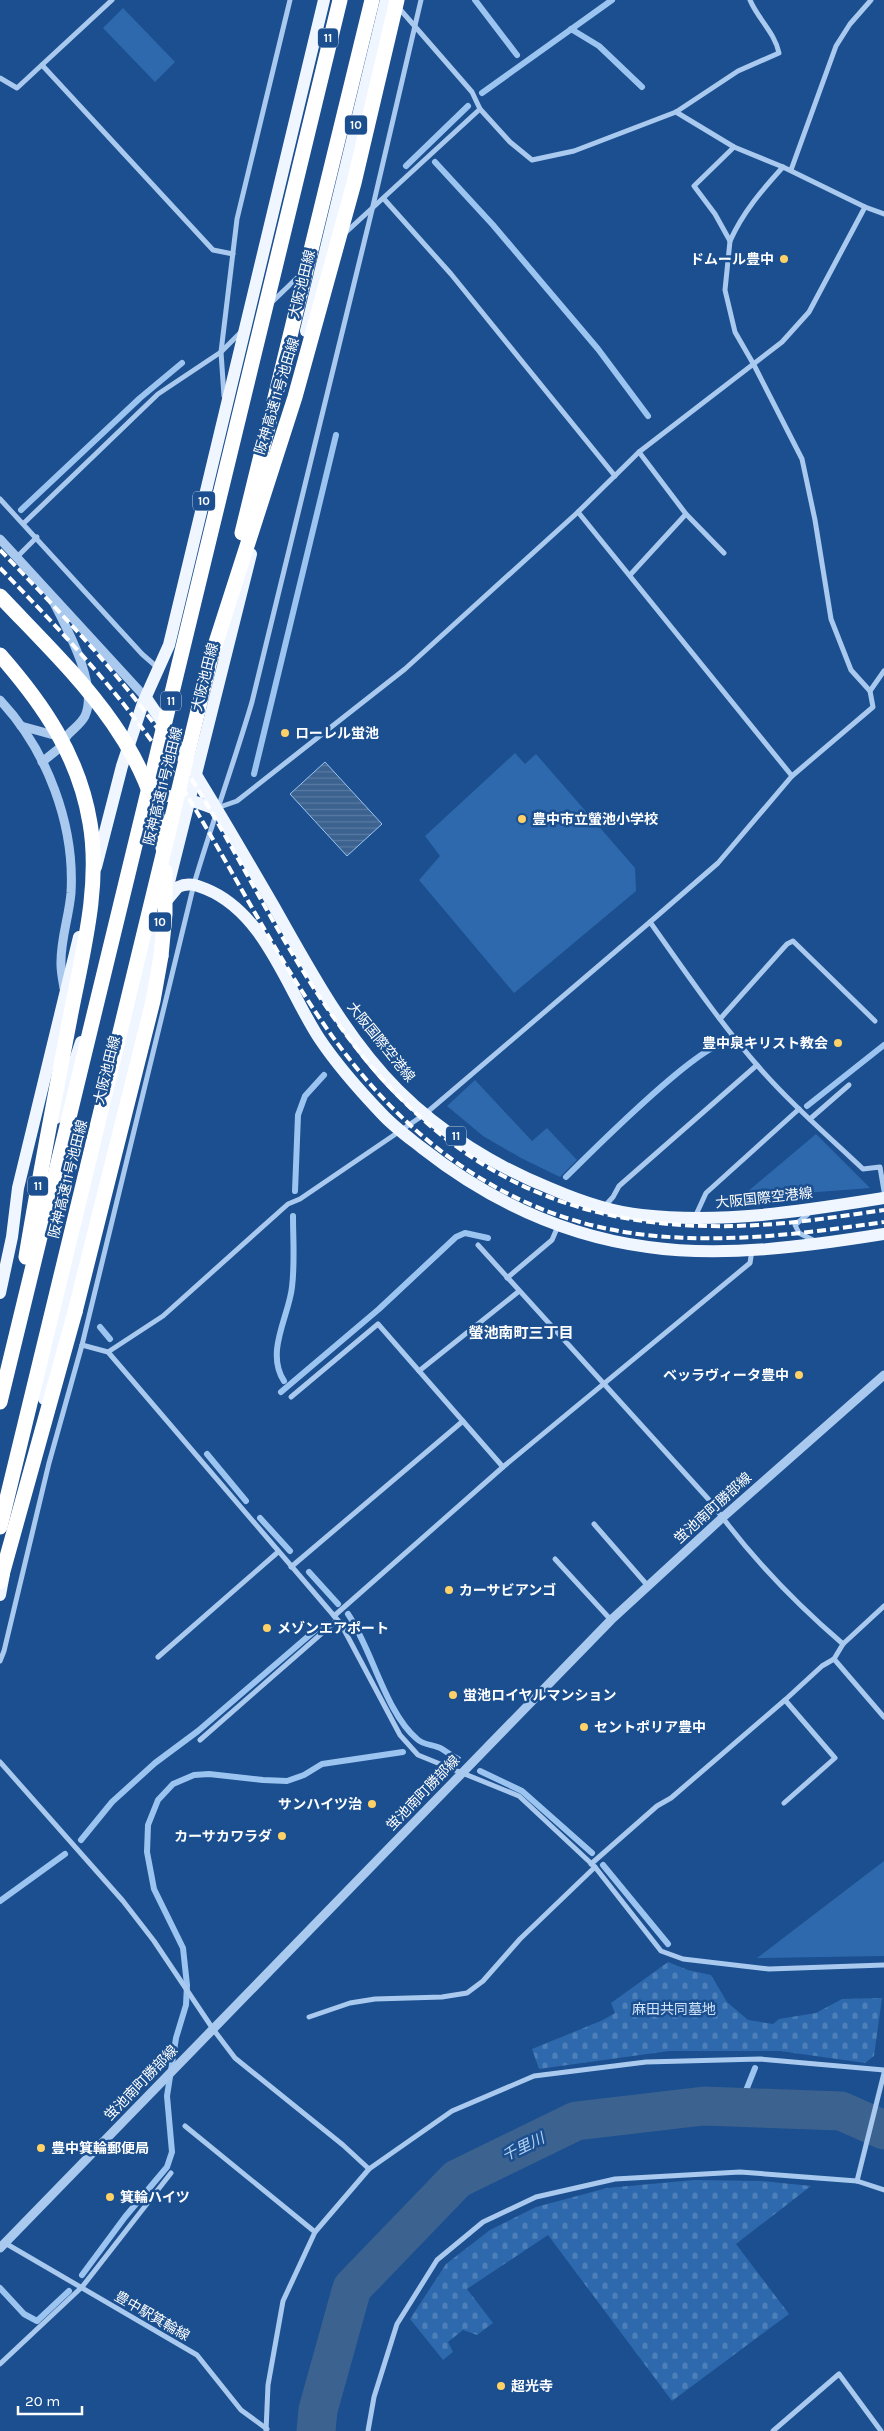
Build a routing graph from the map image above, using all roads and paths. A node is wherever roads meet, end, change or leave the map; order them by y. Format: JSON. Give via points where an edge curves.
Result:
{"nodes":[{"id":1,"x":110,"y":0,"type":"edge"},
{"id":2,"x":290,"y":0,"type":"edge"},
{"id":3,"x":324,"y":0,"type":"edge"},
{"id":4,"x":334,"y":0,"type":"edge"},
{"id":5,"x":340,"y":0,"type":"edge"},
{"id":6,"x":372,"y":0,"type":"edge"},
{"id":7,"x":386,"y":0,"type":"edge"},
{"id":8,"x":392,"y":0,"type":"edge"},
{"id":9,"x":397,"y":0,"type":"edge"},
{"id":10,"x":421,"y":0,"type":"edge"},
{"id":11,"x":750,"y":0,"type":"edge"},
{"id":12,"x":871,"y":0,"type":"edge"},
{"id":13,"x":415,"y":26,"type":"junction"},
{"id":14,"x":42,"y":65,"type":"junction"},
{"id":15,"x":322,"y":76,"type":"junction"},
{"id":16,"x":0,"y":78,"type":"edge"},
{"id":17,"x":480,"y":109,"type":"junction"},
{"id":18,"x":676,"y":112,"type":"junction"},
{"id":19,"x":734,"y":147,"type":"junction"},
{"id":20,"x":783,"y":167,"type":"junction"},
{"id":21,"x":791,"y":170,"type":"junction"},
{"id":22,"x":384,"y":199,"type":"junction"},
{"id":23,"x":865,"y":207,"type":"junction"},
{"id":24,"x":372,"y":210,"type":"junction"},
{"id":25,"x":884,"y":213,"type":"edge"},
{"id":26,"x":730,"y":241,"type":"junction"},
{"id":27,"x":326,"y":250,"type":"junction"},
{"id":28,"x":233,"y":254,"type":"junction"},
{"id":29,"x":246,"y":328,"type":"junction"},
{"id":30,"x":221,"y":352,"type":"junction"},
{"id":31,"x":754,"y":365,"type":"junction"},
{"id":32,"x":225,"y":414,"type":"junction"},
{"id":33,"x":639,"y":452,"type":"junction"},
{"id":34,"x":615,"y":476,"type":"junction"},
{"id":35,"x":0,"y":499,"type":"edge"},
{"id":36,"x":578,"y":512,"type":"junction"},
{"id":37,"x":686,"y":514,"type":"junction"},
{"id":38,"x":24,"y":524,"type":"junction"},
{"id":39,"x":37,"y":537,"type":"junction"},
{"id":40,"x":0,"y":539,"type":"edge"},
{"id":41,"x":724,"y":552,"type":"dead end"},
{"id":42,"x":17,"y":557,"type":"junction"},
{"id":43,"x":630,"y":575,"type":"junction"},
{"id":44,"x":48,"y":590,"type":"junction"},
{"id":45,"x":0,"y":596,"type":"edge"},
{"id":46,"x":0,"y":655,"type":"edge"},
{"id":47,"x":210,"y":661,"type":"junction"},
{"id":48,"x":159,"y":669,"type":"junction"},
{"id":49,"x":884,"y":671,"type":"edge"},
{"id":50,"x":870,"y":691,"type":"junction"},
{"id":51,"x":146,"y":698,"type":"junction"},
{"id":52,"x":0,"y":700,"type":"edge"},
{"id":53,"x":21,"y":726,"type":"junction"},
{"id":54,"x":64,"y":738,"type":"junction"},
{"id":55,"x":42,"y":762,"type":"junction"},
{"id":56,"x":197,"y":775,"type":"junction"},
{"id":57,"x":792,"y":776,"type":"junction"},
{"id":58,"x":190,"y":801,"type":"junction"},
{"id":59,"x":216,"y":809,"type":"junction"},
{"id":60,"x":194,"y":884,"type":"junction"},
{"id":61,"x":162,"y":913,"type":"junction"},
{"id":62,"x":650,"y":922,"type":"junction"},
{"id":63,"x":65,"y":996,"type":"junction"},
{"id":64,"x":720,"y":1019,"type":"junction"},
{"id":65,"x":875,"y":1021,"type":"dead end"},
{"id":66,"x":757,"y":1065,"type":"junction"},
{"id":67,"x":849,"y":1085,"type":"dead end"},
{"id":68,"x":799,"y":1109,"type":"junction"},
{"id":69,"x":425,"y":1114,"type":"junction"},
{"id":70,"x":810,"y":1119,"type":"junction"},
{"id":71,"x":402,"y":1132,"type":"junction"},
{"id":72,"x":882,"y":1165,"type":"edge"},
{"id":73,"x":18,"y":1188,"type":"junction"},
{"id":74,"x":884,"y":1191,"type":"edge"},
{"id":75,"x":884,"y":1198,"type":"edge"},
{"id":76,"x":604,"y":1207,"type":"junction"},
{"id":77,"x":822,"y":1208,"type":"junction"},
{"id":78,"x":694,"y":1219,"type":"junction"},
{"id":79,"x":558,"y":1226,"type":"junction"},
{"id":80,"x":884,"y":1234,"type":"edge"},
{"id":81,"x":831,"y":1242,"type":"junction"},
{"id":82,"x":478,"y":1245,"type":"dead end"},
{"id":83,"x":752,"y":1250,"type":"junction"},
{"id":84,"x":507,"y":1278,"type":"junction"},
{"id":85,"x":518,"y":1292,"type":"junction"},
{"id":86,"x":0,"y":1293,"type":"edge"},
{"id":87,"x":82,"y":1345,"type":"junction"},
{"id":88,"x":108,"y":1352,"type":"junction"},
{"id":89,"x":10,"y":1363,"type":"junction"},
{"id":90,"x":419,"y":1371,"type":"junction"},
{"id":91,"x":884,"y":1375,"type":"edge"},
{"id":92,"x":604,"y":1385,"type":"junction"},
{"id":93,"x":291,"y":1397,"type":"dead end"},
{"id":94,"x":0,"y":1402,"type":"edge"},
{"id":95,"x":463,"y":1421,"type":"junction"},
{"id":96,"x":504,"y":1467,"type":"junction"},
{"id":97,"x":722,"y":1518,"type":"junction"},
{"id":98,"x":594,"y":1524,"type":"dead end"},
{"id":99,"x":0,"y":1527,"type":"edge"},
{"id":100,"x":278,"y":1552,"type":"junction"},
{"id":101,"x":555,"y":1558,"type":"dead end"},
{"id":102,"x":291,"y":1567,"type":"junction"},
{"id":103,"x":0,"y":1582,"type":"edge"},
{"id":104,"x":648,"y":1586,"type":"junction"},
{"id":105,"x":0,"y":1595,"type":"edge"},
{"id":106,"x":884,"y":1606,"type":"edge"},
{"id":107,"x":336,"y":1618,"type":"junction"},
{"id":108,"x":611,"y":1620,"type":"junction"},
{"id":109,"x":843,"y":1644,"type":"junction"},
{"id":110,"x":158,"y":1657,"type":"dead end"},
{"id":111,"x":834,"y":1659,"type":"junction"},
{"id":112,"x":0,"y":1661,"type":"edge"},
{"id":113,"x":785,"y":1700,"type":"junction"},
{"id":114,"x":884,"y":1717,"type":"edge"},
{"id":115,"x":200,"y":1740,"type":"dead end"},
{"id":116,"x":0,"y":1762,"type":"edge"},
{"id":117,"x":461,"y":1773,"type":"junction"},
{"id":118,"x":784,"y":1803,"type":"dead end"},
{"id":119,"x":593,"y":1866,"type":"junction"},
{"id":120,"x":884,"y":1965,"type":"edge"},
{"id":121,"x":308,"y":2017,"type":"dead end"},
{"id":122,"x":213,"y":2029,"type":"junction"},
{"id":123,"x":884,"y":2071,"type":"edge"},
{"id":124,"x":185,"y":2126,"type":"dead end"},
{"id":125,"x":369,"y":2169,"type":"junction"},
{"id":126,"x":171,"y":2173,"type":"dead end"},
{"id":127,"x":857,"y":2181,"type":"junction"},
{"id":128,"x":884,"y":2190,"type":"edge"},
{"id":129,"x":315,"y":2232,"type":"junction"},
{"id":130,"x":3,"y":2245,"type":"edge"},
{"id":131,"x":82,"y":2287,"type":"junction"},
{"id":132,"x":0,"y":2364,"type":"edge"},
{"id":133,"x":267,"y":2430,"type":"edge"},
{"id":134,"x":368,"y":2431,"type":"edge"},
{"id":135,"x":773,"y":2431,"type":"edge"},
{"id":136,"x":881,"y":2431,"type":"edge"}],
"edges":[{"from":1,"to":14,"type":"street"},
{"from":2,"to":28,"type":"street","via":[[238,219]]},
{"from":3,"to":29,"type":"main road","number":"10"},
{"from":4,"to":15,"type":"highway","name":"阪神高速11号池田線","number":"11","bridge":true},
{"from":5,"to":15,"type":"highway","name":"阪神高速11号池田線","number":"11","bridge":true},
{"from":6,"to":47,"type":"highway","number":"11","bridge":true},
{"from":7,"to":27,"type":"main road","name":"大阪池田線","number":"10"},
{"from":8,"to":13,"type":"street"},
{"from":9,"to":47,"type":"highway","name":"阪神高速11号池田線","number":"11","bridge":true,"via":[[354,184],[295,396]]},
{"from":10,"to":13,"type":"street"},
{"from":11,"to":18,"type":"street","via":[[776,41],[779,53],[738,71]]},
{"from":12,"to":21,"type":"street","via":[[836,46]]},
{"from":13,"to":17,"type":"street","via":[[472,92]]},
{"from":13,"to":24,"type":"street"},
{"from":14,"to":16,"type":"street","via":[[17,88]]},
{"from":14,"to":28,"type":"street","via":[[213,250]]},
{"from":15,"to":89,"type":"highway","name":"阪神高速11号池田線","number":"11","bridge":true},
{"from":17,"to":18,"type":"street","via":[[510,142],[532,160],[574,151]]},
{"from":17,"to":22,"type":"street"},
{"from":18,"to":19,"type":"street"},
{"from":19,"to":20,"type":"street"},
{"from":19,"to":26,"type":"street","via":[[694,186]]},
{"from":20,"to":21,"type":"street"},
{"from":20,"to":26,"type":"street","via":[[745,213]]},
{"from":21,"to":23,"type":"street"},
{"from":22,"to":24,"type":"street"},
{"from":22,"to":34,"type":"street","via":[[451,274]]},
{"from":23,"to":25,"type":"street"},
{"from":23,"to":31,"type":"street","via":[[809,312],[782,342]]},
{"from":24,"to":27,"type":"street"},
{"from":24,"to":59,"type":"street","via":[[252,702]]},
{"from":26,"to":31,"type":"street","via":[[725,290],[735,332]]},
{"from":27,"to":29,"type":"street"},
{"from":27,"to":56,"type":"main road","name":"大阪池田線","number":"10"},
{"from":28,"to":30,"type":"street"},
{"from":29,"to":30,"type":"street"},
{"from":29,"to":32,"type":"main road","number":"10"},
{"from":30,"to":32,"type":"street"},
{"from":30,"to":38,"type":"street","via":[[158,394]]},
{"from":31,"to":33,"type":"street"},
{"from":31,"to":50,"type":"street","via":[[802,459],[831,620],[851,670]]},
{"from":32,"to":48,"type":"main road","number":"10","via":[[169,645]]},
{"from":33,"to":34,"type":"street"},
{"from":33,"to":37,"type":"street"},
{"from":34,"to":36,"type":"street"},
{"from":35,"to":38,"type":"street"},
{"from":36,"to":43,"type":"street"},
{"from":36,"to":59,"type":"street","via":[[405,669],[238,801]]},
{"from":37,"to":41,"type":"street"},
{"from":37,"to":43,"type":"street"},
{"from":38,"to":39,"type":"street"},
{"from":39,"to":42,"type":"street"},
{"from":39,"to":48,"type":"street"},
{"from":40,"to":42,"type":"street"},
{"from":42,"to":44,"type":"street"},
{"from":43,"to":57,"type":"street"},
{"from":44,"to":51,"type":"street"},
{"from":44,"to":54,"type":"street","via":[[69,633],[87,684],[84,717]]},
{"from":45,"to":103,"type":"highway","bridge":true,"via":[[79,682],[127,743],[144,775],[161,834],[166,876],[162,956],[153,1001],[73,1322]]},
{"from":46,"to":89,"type":"highway","number":"11","bridge":true,"via":[[42,707],[73,763],[90,823],[93,859],[86,937],[36,1195]]},
{"from":47,"to":99,"type":"highway","name":"阪神高速11号池田線","number":"11","bridge":true},
{"from":48,"to":51,"type":"main road","number":"10"},
{"from":49,"to":50,"type":"street"},
{"from":50,"to":57,"type":"street","via":[[873,707]]},
{"from":51,"to":56,"type":"main road","name":"大阪国際空港線","number":"11"},
{"from":51,"to":63,"type":"main road","number":"10","via":[[122,766]]},
{"from":52,"to":53,"type":"street"},
{"from":53,"to":54,"type":"street"},
{"from":53,"to":55,"type":"street"},
{"from":54,"to":55,"type":"street","via":[[62,746]]},
{"from":55,"to":63,"type":"street","via":[[56,794],[71,859],[69,915],[61,965]]},
{"from":56,"to":58,"type":"main road","name":"大阪池田線","number":"10"},
{"from":56,"to":59,"type":"main road","name":"大阪国際空港線","number":"11"},
{"from":57,"to":62,"type":"street","via":[[718,862]]},
{"from":58,"to":59,"type":"main road"},
{"from":58,"to":61,"type":"main road","name":"大阪池田線","number":"10"},
{"from":58,"to":73,"type":"main road","via":[[157,797],[144,810],[86,1027],[63,1097],[37,1171]]},
{"from":59,"to":60,"type":"street"},
{"from":59,"to":69,"type":"main road","name":"大阪国際空港線","number":"11","via":[[335,1008],[398,1090]]},
{"from":60,"to":61,"type":"main road","via":[[178,887],[171,893]]},
{"from":60,"to":71,"type":"main road","number":"11","via":[[224,898],[254,928],[325,1047],[382,1115]]},
{"from":60,"to":87,"type":"street"},
{"from":61,"to":105,"type":"main road","name":"大阪池田線","number":"10","via":[[62,1321]]},
{"from":62,"to":64,"type":"street"},
{"from":62,"to":69,"type":"street"},
{"from":63,"to":73,"type":"main road","number":"10"},
{"from":64,"to":65,"type":"street","via":[[793,941]]},
{"from":64,"to":66,"type":"street"},
{"from":66,"to":68,"type":"street"},
{"from":66,"to":76,"type":"street","via":[[619,1186]]},
{"from":67,"to":70,"type":"street"},
{"from":68,"to":70,"type":"street"},
{"from":68,"to":78,"type":"street","via":[[706,1193]]},
{"from":69,"to":71,"type":"street"},
{"from":69,"to":76,"type":"main road","name":"大阪国際空港線","number":"11","via":[[482,1155],[528,1180]]},
{"from":70,"to":72,"type":"street","via":[[863,1169]]},
{"from":71,"to":79,"type":"main road","number":"11","via":[[456,1174]]},
{"from":71,"to":88,"type":"street","via":[[288,1204],[163,1316]]},
{"from":72,"to":74,"type":"street"},
{"from":73,"to":86,"type":"main road","number":"10"},
{"from":75,"to":77,"type":"main road","name":"大阪国際空港線","number":"11"},
{"from":76,"to":78,"type":"main road","name":"大阪国際空港線","number":"11","via":[[640,1215]]},
{"from":77,"to":78,"type":"main road","name":"大阪国際空港線","number":"11","via":[[753,1217]]},
{"from":77,"to":81,"type":"street","via":[[802,1217],[795,1225],[799,1233],[811,1240]]},
{"from":79,"to":83,"type":"main road","number":"11","via":[[649,1248]]},
{"from":79,"to":84,"type":"street","via":[[552,1240]]},
{"from":80,"to":81,"type":"main road","number":"11"},
{"from":81,"to":83,"type":"main road","number":"11"},
{"from":82,"to":84,"type":"street"},
{"from":83,"to":92,"type":"street","via":[[750,1263]]},
{"from":84,"to":85,"type":"street"},
{"from":85,"to":90,"type":"street"},
{"from":85,"to":92,"type":"street"},
{"from":87,"to":88,"type":"street"},
{"from":87,"to":112,"type":"street"},
{"from":88,"to":100,"type":"street"},
{"from":89,"to":94,"type":"highway","name":"阪神高速11号池田線","number":"11","bridge":true},
{"from":90,"to":93,"type":"street","via":[[378,1324]]},
{"from":90,"to":95,"type":"street"},
{"from":91,"to":97,"type":"street","name":"蛍池南町勝部線"},
{"from":92,"to":96,"type":"street"},
{"from":92,"to":97,"type":"street"},
{"from":95,"to":96,"type":"street"},
{"from":95,"to":102,"type":"street"},
{"from":96,"to":107,"type":"street"},
{"from":97,"to":104,"type":"street","name":"蛍池南町勝部線"},
{"from":97,"to":109,"type":"street","via":[[795,1602]]},
{"from":98,"to":104,"type":"street"},
{"from":100,"to":102,"type":"street"},
{"from":100,"to":110,"type":"street"},
{"from":101,"to":108,"type":"street"},
{"from":102,"to":107,"type":"street"},
{"from":104,"to":108,"type":"street","name":"蛍池南町勝部線"},
{"from":106,"to":109,"type":"street"},
{"from":107,"to":115,"type":"street"},
{"from":107,"to":117,"type":"street","via":[[400,1735],[418,1755]]},
{"from":108,"to":117,"type":"street","name":"蛍池南町勝部線"},
{"from":109,"to":111,"type":"street"},
{"from":111,"to":113,"type":"street"},
{"from":111,"to":114,"type":"street"},
{"from":113,"to":118,"type":"street","via":[[835,1758]]},
{"from":113,"to":119,"type":"street","via":[[683,1788],[657,1806]]},
{"from":116,"to":122,"type":"street","via":[[123,1901]]},
{"from":117,"to":119,"type":"street","via":[[519,1796]]},
{"from":117,"to":122,"type":"street","name":"蛍池南町勝部線"},
{"from":119,"to":120,"type":"street","via":[[662,1951],[676,1956],[769,1969]]},
{"from":119,"to":121,"type":"street","via":[[483,1981],[467,1993],[375,1999],[350,2003]]},
{"from":122,"to":125,"type":"street","via":[[235,2058],[344,2145]]},
{"from":122,"to":130,"type":"street","name":"蛍池南町勝部線"},
{"from":123,"to":125,"type":"street","via":[[760,2059],[646,2062],[534,2076],[452,2111]]},
{"from":123,"to":127,"type":"street"},
{"from":124,"to":129,"type":"street"},
{"from":125,"to":129,"type":"street"},
{"from":126,"to":131,"type":"street"},
{"from":127,"to":128,"type":"street"},
{"from":127,"to":134,"type":"street","via":[[740,2172],[615,2179],[536,2197],[484,2222],[437,2260],[397,2324],[374,2398]]},
{"from":129,"to":133,"type":"street","via":[[283,2300],[268,2385]]},
{"from":130,"to":131,"type":"street","name":"豊中駅箕輪線"},
{"from":131,"to":132,"type":"street"},
{"from":131,"to":133,"type":"street","name":"豊中駅箕輪線","via":[[197,2355],[241,2410]]},
{"from":135,"to":136,"type":"street","via":[[839,2374]]}]}
